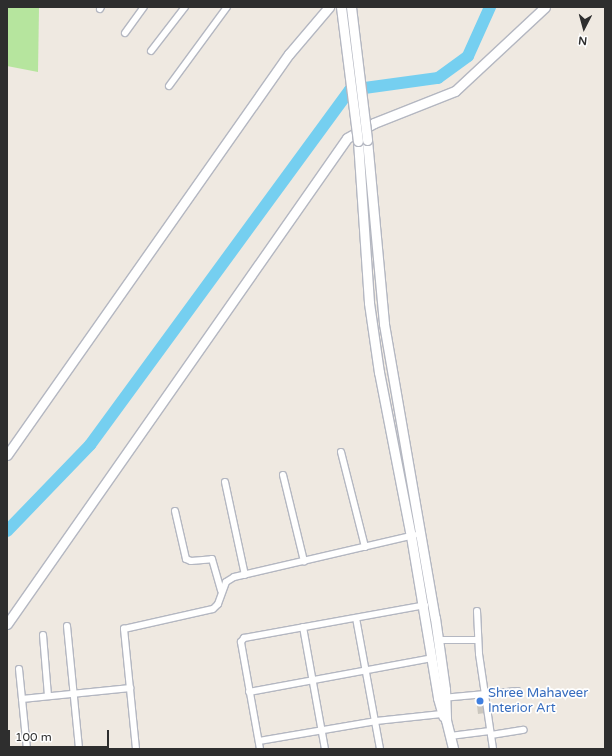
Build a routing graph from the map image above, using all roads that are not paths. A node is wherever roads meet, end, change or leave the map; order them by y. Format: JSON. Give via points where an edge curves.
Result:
{"nodes":[{"id":1,"x":144,"y":7,"type":"edge"},
{"id":2,"x":185,"y":7,"type":"edge"},
{"id":3,"x":227,"y":7,"type":"edge"},
{"id":4,"x":330,"y":7,"type":"edge"},
{"id":5,"x":341,"y":7,"type":"edge"},
{"id":6,"x":351,"y":7,"type":"edge"},
{"id":7,"x":544,"y":7,"type":"edge"},
{"id":8,"x":125,"y":33,"type":"dead end"},
{"id":9,"x":151,"y":51,"type":"dead end"},
{"id":10,"x":169,"y":86,"type":"dead end"},
{"id":11,"x":342,"y":452,"type":"dead end"},
{"id":12,"x":7,"y":455,"type":"edge"},
{"id":13,"x":283,"y":475,"type":"dead end"},
{"id":14,"x":225,"y":482,"type":"dead end"},
{"id":15,"x":175,"y":511,"type":"dead end"},
{"id":16,"x":421,"y":534,"type":"junction"},
{"id":17,"x":411,"y":536,"type":"junction"},
{"id":18,"x":365,"y":547,"type":"junction"},
{"id":19,"x":304,"y":561,"type":"junction"},
{"id":20,"x":245,"y":575,"type":"junction"},
{"id":21,"x":221,"y":593,"type":"junction"},
{"id":22,"x":433,"y":604,"type":"junction"},
{"id":23,"x":423,"y":605,"type":"junction"},
{"id":24,"x":477,"y":611,"type":"dead end"},
{"id":25,"x":356,"y":618,"type":"junction"},
{"id":26,"x":7,"y":624,"type":"edge"},
{"id":27,"x":67,"y":626,"type":"dead end"},
{"id":28,"x":303,"y":627,"type":"junction"},
{"id":29,"x":43,"y":635,"type":"dead end"},
{"id":30,"x":438,"y":640,"type":"junction"},
{"id":31,"x":478,"y":640,"type":"junction"},
{"id":32,"x":432,"y":658,"type":"junction"},
{"id":33,"x":19,"y":669,"type":"dead end"},
{"id":34,"x":367,"y":670,"type":"junction"},
{"id":35,"x":312,"y":680,"type":"junction"},
{"id":36,"x":130,"y":688,"type":"junction"},
{"id":37,"x":518,"y":691,"type":"dead end"},
{"id":38,"x":249,"y":692,"type":"junction"},
{"id":39,"x":73,"y":693,"type":"junction"},
{"id":40,"x":485,"y":695,"type":"junction"},
{"id":41,"x":48,"y":696,"type":"junction"},
{"id":42,"x":442,"y":698,"type":"junction"},
{"id":43,"x":22,"y":699,"type":"junction"},
{"id":44,"x":444,"y":717,"type":"junction"},
{"id":45,"x":376,"y":721,"type":"junction"},
{"id":46,"x":322,"y":730,"type":"junction"},
{"id":47,"x":524,"y":730,"type":"dead end"},
{"id":48,"x":490,"y":733,"type":"junction"},
{"id":49,"x":450,"y":736,"type":"junction"},
{"id":50,"x":259,"y":741,"type":"junction"},
{"id":51,"x":27,"y":749,"type":"edge"},
{"id":52,"x":79,"y":749,"type":"edge"},
{"id":53,"x":136,"y":749,"type":"edge"},
{"id":54,"x":260,"y":749,"type":"edge"},
{"id":55,"x":325,"y":749,"type":"edge"},
{"id":56,"x":380,"y":749,"type":"edge"},
{"id":57,"x":453,"y":749,"type":"edge"},
{"id":58,"x":493,"y":749,"type":"edge"}],
"edges":[{"from":1,"to":8,"type":"street"},
{"from":2,"to":9,"type":"street"},
{"from":3,"to":10,"type":"street"},
{"from":4,"to":12,"type":"street","via":[[289,54]]},
{"from":5,"to":17,"type":"street","bridge":true,"via":[[358,141],[370,308],[379,372]]},
{"from":6,"to":16,"type":"street","bridge":true,"via":[[384,319]]},
{"from":7,"to":26,"type":"street","via":[[455,91],[374,123],[347,138]]},
{"from":11,"to":18,"type":"street"},
{"from":13,"to":19,"type":"street"},
{"from":14,"to":20,"type":"street"},
{"from":15,"to":21,"type":"street","via":[[186,559],[191,562],[212,559]]},
{"from":16,"to":17,"type":"street"},
{"from":16,"to":22,"type":"street"},
{"from":17,"to":18,"type":"street"},
{"from":17,"to":23,"type":"street"},
{"from":18,"to":19,"type":"street"},
{"from":19,"to":20,"type":"street"},
{"from":20,"to":21,"type":"street","via":[[226,582]]},
{"from":21,"to":36,"type":"street","via":[[218,604],[213,609],[124,630]]},
{"from":22,"to":23,"type":"street"},
{"from":22,"to":30,"type":"street"},
{"from":23,"to":25,"type":"street"},
{"from":23,"to":32,"type":"street"},
{"from":24,"to":31,"type":"street"},
{"from":25,"to":28,"type":"street"},
{"from":25,"to":34,"type":"street"},
{"from":27,"to":39,"type":"street"},
{"from":28,"to":35,"type":"street"},
{"from":28,"to":38,"type":"street","via":[[242,640]]},
{"from":29,"to":41,"type":"street"},
{"from":30,"to":31,"type":"street"},
{"from":30,"to":42,"type":"street"},
{"from":31,"to":40,"type":"street"},
{"from":32,"to":34,"type":"street"},
{"from":32,"to":42,"type":"street"},
{"from":33,"to":43,"type":"street"},
{"from":34,"to":35,"type":"street"},
{"from":34,"to":45,"type":"street"},
{"from":35,"to":38,"type":"street"},
{"from":35,"to":46,"type":"street"},
{"from":36,"to":39,"type":"street"},
{"from":36,"to":53,"type":"street"},
{"from":37,"to":40,"type":"street"},
{"from":38,"to":50,"type":"street"},
{"from":39,"to":41,"type":"street"},
{"from":39,"to":52,"type":"street"},
{"from":40,"to":42,"type":"street"},
{"from":40,"to":48,"type":"street"},
{"from":41,"to":43,"type":"street"},
{"from":42,"to":44,"type":"street"},
{"from":43,"to":51,"type":"street"},
{"from":44,"to":45,"type":"street"},
{"from":44,"to":49,"type":"street"},
{"from":45,"to":46,"type":"street"},
{"from":45,"to":56,"type":"street"},
{"from":46,"to":50,"type":"street"},
{"from":46,"to":55,"type":"street"},
{"from":47,"to":48,"type":"street"},
{"from":48,"to":49,"type":"street"},
{"from":48,"to":58,"type":"street"},
{"from":49,"to":57,"type":"street"},
{"from":50,"to":54,"type":"street"}]}
